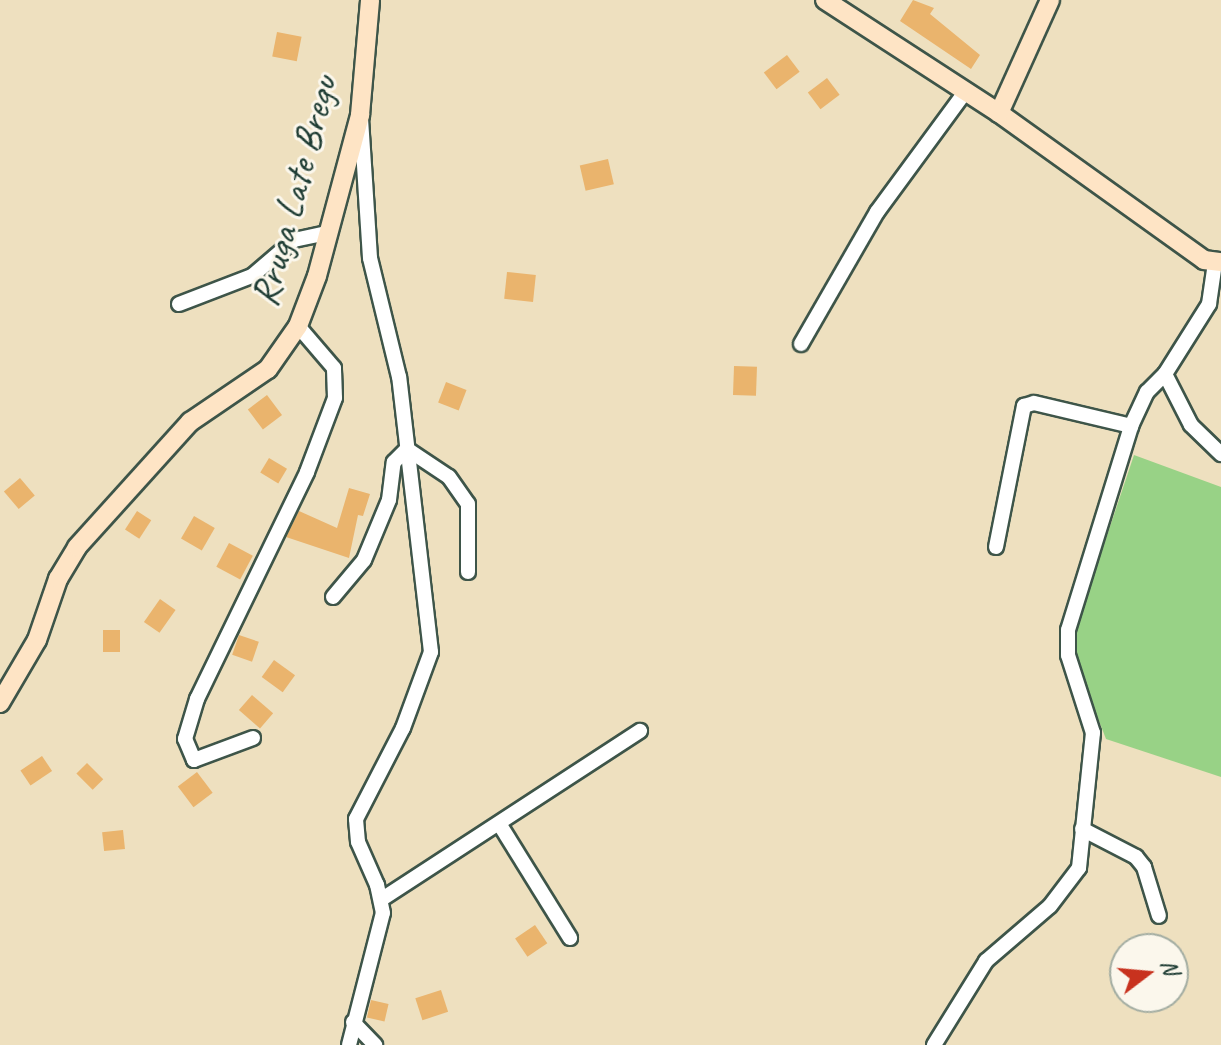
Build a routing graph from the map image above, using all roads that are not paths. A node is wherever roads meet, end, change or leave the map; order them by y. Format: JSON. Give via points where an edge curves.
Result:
{"nodes":[{"id":1,"x":370,"y":0,"type":"edge"},
{"id":2,"x":825,"y":0,"type":"edge"},
{"id":3,"x":1050,"y":0,"type":"edge"},
{"id":4,"x":966,"y":91,"type":"junction"},
{"id":5,"x":999,"y":113,"type":"junction"},
{"id":6,"x":360,"y":115,"type":"junction"},
{"id":7,"x":326,"y":233,"type":"junction"},
{"id":8,"x":1218,"y":262,"type":"edge"},
{"id":9,"x":179,"y":304,"type":"dead end"},
{"id":10,"x":298,"y":326,"type":"junction"},
{"id":11,"x":801,"y":344,"type":"dead end"},
{"id":12,"x":1165,"y":374,"type":"junction"},
{"id":13,"x":1131,"y":426,"type":"junction"},
{"id":14,"x":407,"y":449,"type":"junction"},
{"id":15,"x":1221,"y":454,"type":"edge"},
{"id":16,"x":996,"y":547,"type":"dead end"},
{"id":17,"x":468,"y":572,"type":"dead end"},
{"id":18,"x":333,"y":597,"type":"dead end"},
{"id":19,"x":0,"y":703,"type":"edge"},
{"id":20,"x":640,"y":731,"type":"dead end"},
{"id":21,"x":253,"y":738,"type":"dead end"},
{"id":22,"x":500,"y":825,"type":"junction"},
{"id":23,"x":1082,"y":829,"type":"junction"},
{"id":24,"x":382,"y":899,"type":"junction"},
{"id":25,"x":1159,"y":916,"type":"dead end"},
{"id":26,"x":570,"y":938,"type":"dead end"},
{"id":27,"x":353,"y":1022,"type":"junction"},
{"id":28,"x":936,"y":1044,"type":"edge"},
{"id":29,"x":349,"y":1045,"type":"edge"},
{"id":30,"x":375,"y":1045,"type":"edge"}],
"edges":[{"from":1,"to":6,"type":"main road","name":"Rruga Late Bregu"},
{"from":2,"to":4,"type":"main road"},
{"from":3,"to":5,"type":"main road"},
{"from":4,"to":5,"type":"main road"},
{"from":4,"to":11,"type":"street","via":[[877,212]]},
{"from":5,"to":8,"type":"main road"},
{"from":6,"to":7,"type":"main road","name":"Rruga Late Bregu"},
{"from":6,"to":14,"type":"street","via":[[370,258],[399,377]]},
{"from":7,"to":9,"type":"street","via":[[294,240],[252,276]]},
{"from":7,"to":10,"type":"main road","name":"Rruga Late Bregu"},
{"from":8,"to":12,"type":"street","via":[[1209,304]]},
{"from":10,"to":19,"type":"main road","name":"Rruga Late Bregu","via":[[268,369],[190,422],[77,547],[58,579],[37,640]]},
{"from":10,"to":21,"type":"street","via":[[334,368],[335,398],[307,472],[197,699],[185,739],[194,760]]},
{"from":12,"to":13,"type":"street","via":[[1147,392]]},
{"from":12,"to":15,"type":"street","via":[[1191,425]]},
{"from":13,"to":16,"type":"street","via":[[1034,403],[1024,406]]},
{"from":13,"to":23,"type":"street","via":[[1066,642],[1092,719]]},
{"from":14,"to":17,"type":"street","via":[[449,477],[468,504]]},
{"from":14,"to":18,"type":"street","via":[[394,462],[389,500],[364,560]]},
{"from":14,"to":24,"type":"street","via":[[431,652],[403,728],[356,819],[358,842]]},
{"from":20,"to":22,"type":"street"},
{"from":22,"to":24,"type":"street"},
{"from":22,"to":26,"type":"street"},
{"from":23,"to":25,"type":"street","via":[[1136,857]]},
{"from":23,"to":28,"type":"street","via":[[1074,878],[1050,906],[995,951]]},
{"from":24,"to":27,"type":"street","via":[[380,930]]},
{"from":27,"to":29,"type":"street"},
{"from":27,"to":30,"type":"street"}]}
